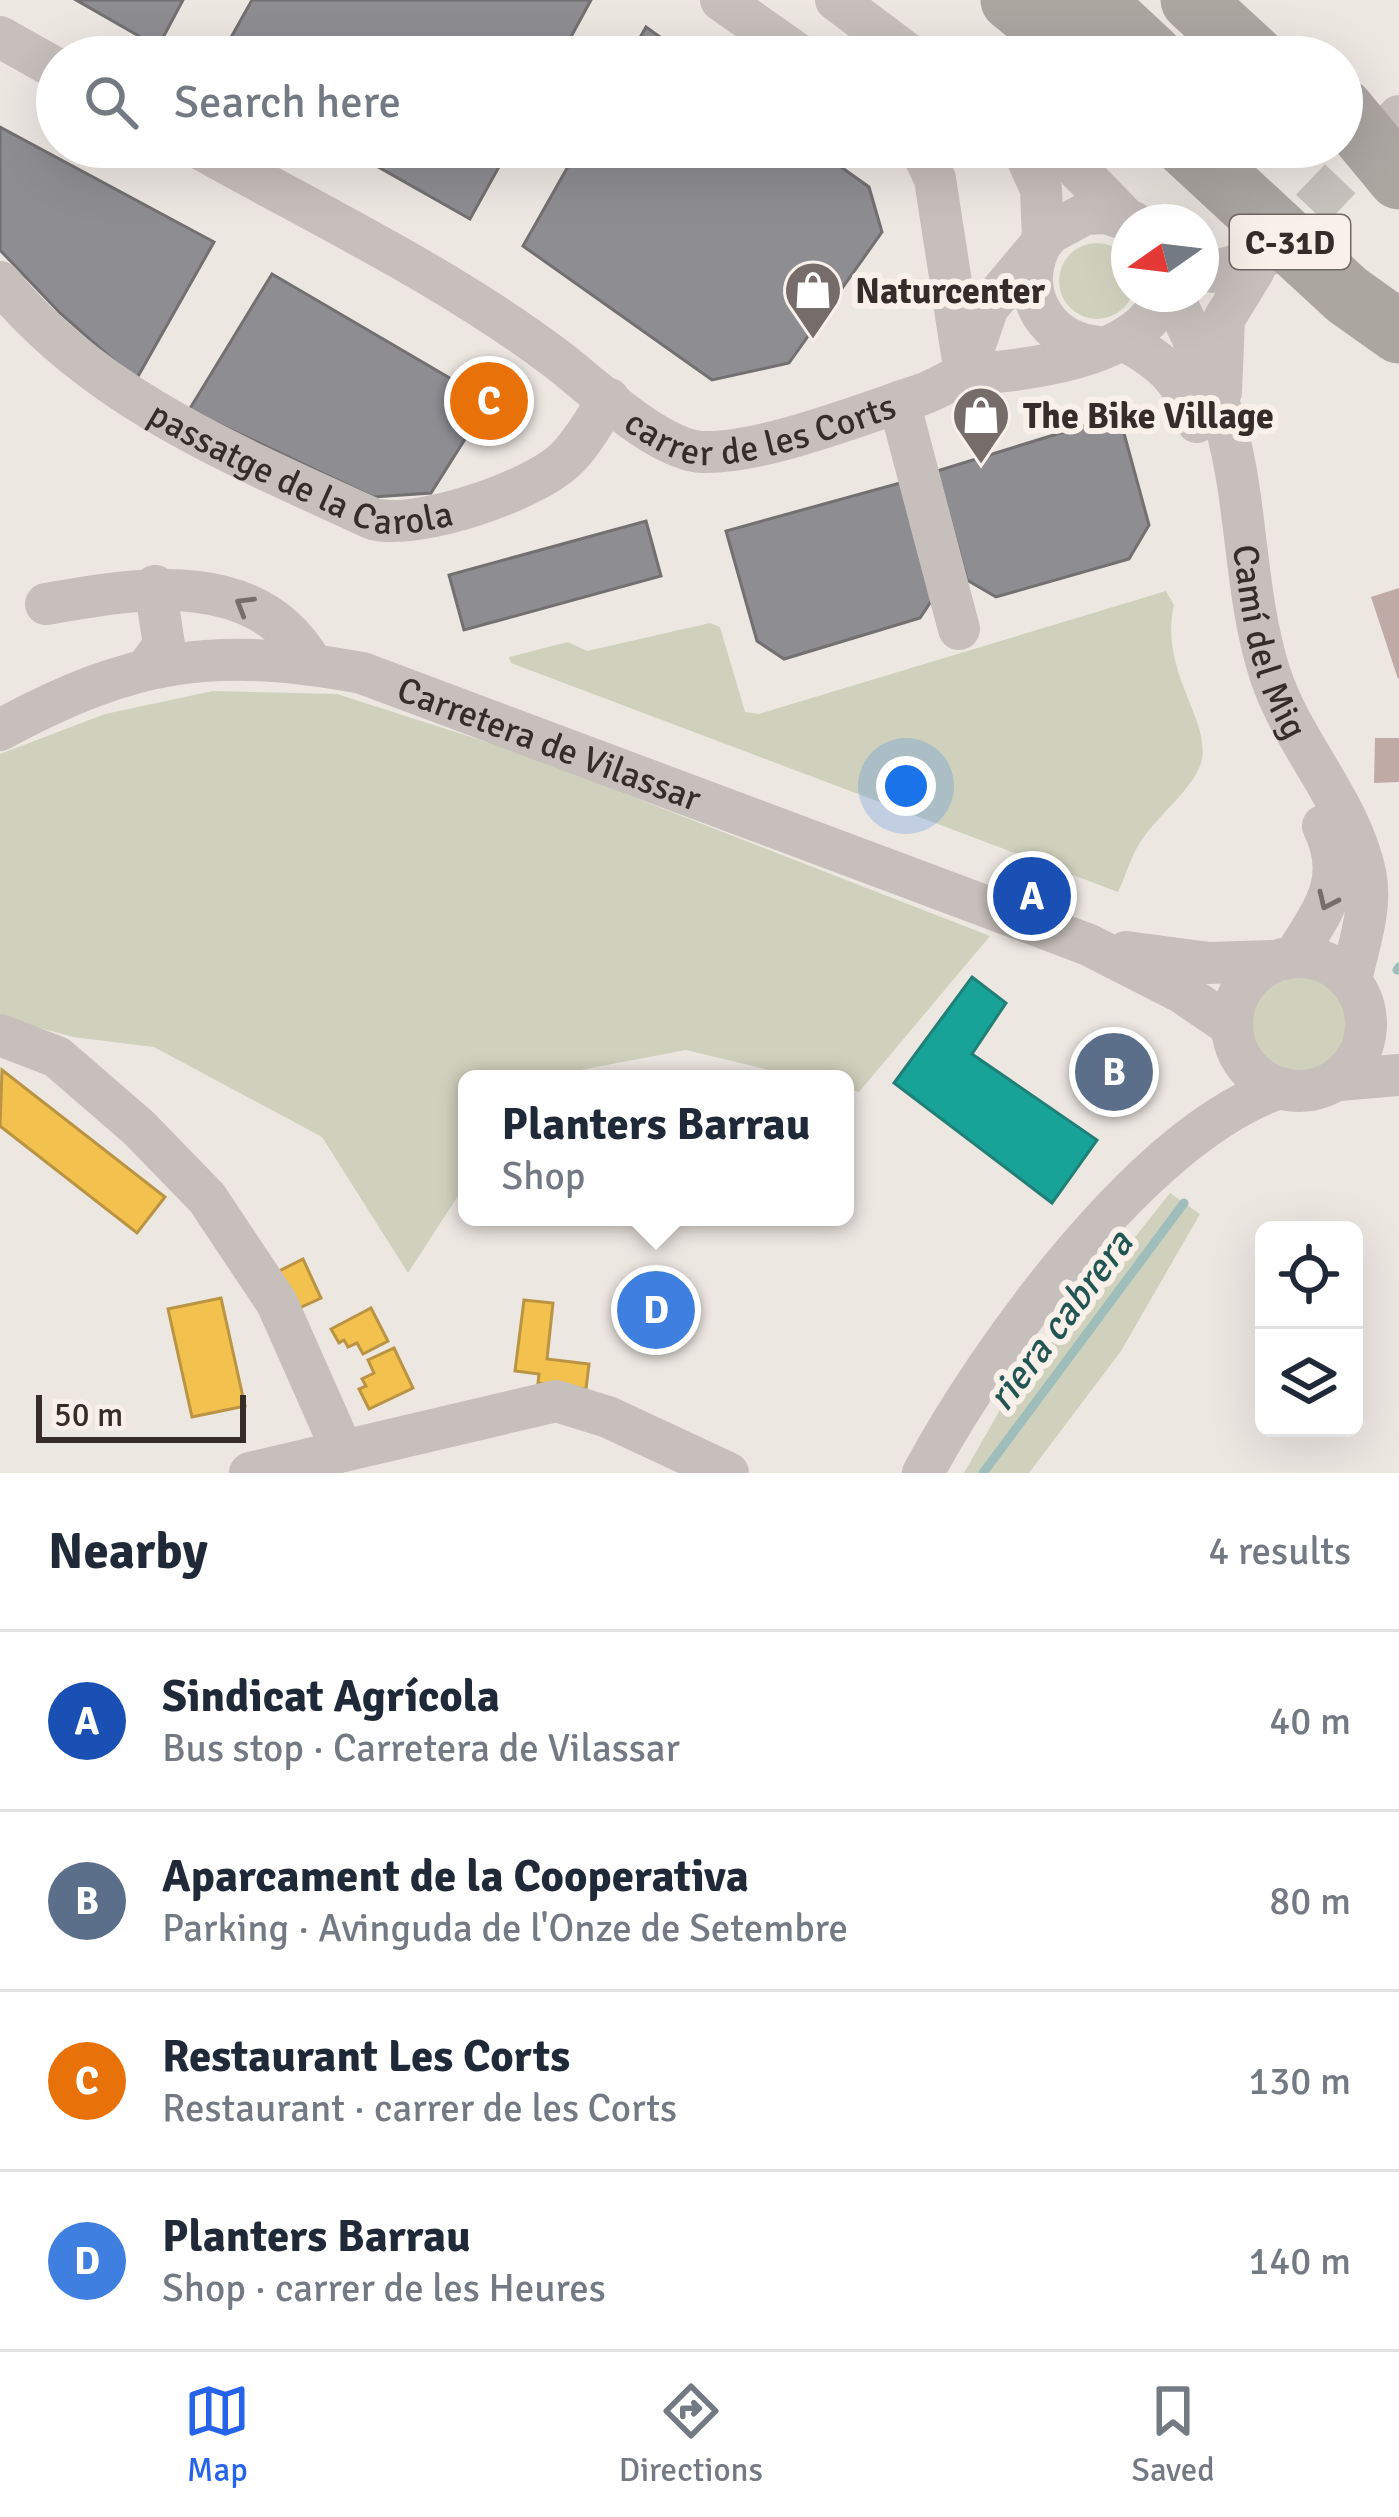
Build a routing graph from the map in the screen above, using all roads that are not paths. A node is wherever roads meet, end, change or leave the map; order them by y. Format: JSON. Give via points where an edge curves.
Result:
{"nodes":[{"id":1,"x":721,"y":0,"type":"edge"},
{"id":2,"x":836,"y":0,"type":"edge"},
{"id":3,"x":876,"y":0,"type":"edge"},
{"id":4,"x":1012,"y":0,"type":"edge"},
{"id":5,"x":1093,"y":0,"type":"edge"},
{"id":6,"x":1192,"y":0,"type":"edge"},
{"id":7,"x":1250,"y":0,"type":"edge"},
{"id":8,"x":772,"y":36,"type":"edge"},
{"id":9,"x":884,"y":36,"type":"edge"},
{"id":10,"x":922,"y":36,"type":"edge"},
{"id":11,"x":1057,"y":36,"type":"edge"},
{"id":12,"x":1131,"y":36,"type":"edge"},
{"id":13,"x":1231,"y":36,"type":"edge"},
{"id":14,"x":1281,"y":36,"type":"edge"},
{"id":15,"x":0,"y":38,"type":"edge"},
{"id":16,"x":36,"y":58,"type":"edge"},
{"id":17,"x":1374,"y":135,"type":"edge"},
{"id":18,"x":234,"y":168,"type":"edge"},
{"id":19,"x":930,"y":168,"type":"edge"},
{"id":20,"x":1032,"y":168,"type":"edge"},
{"id":21,"x":1078,"y":168,"type":"edge"},
{"id":22,"x":1210,"y":168,"type":"edge"},
{"id":23,"x":1264,"y":168,"type":"edge"},
{"id":24,"x":1399,"y":202,"type":"edge"},
{"id":25,"x":1113,"y":204,"type":"edge"},
{"id":26,"x":1111,"y":218,"type":"edge"},
{"id":27,"x":1041,"y":245,"type":"junction"},
{"id":28,"x":1219,"y":270,"type":"edge"},
{"id":29,"x":1254,"y":270,"type":"junction"},
{"id":30,"x":0,"y":282,"type":"edge"},
{"id":31,"x":1219,"y":283,"type":"edge"},
{"id":32,"x":1399,"y":310,"type":"edge"},
{"id":33,"x":1155,"y":312,"type":"edge"},
{"id":34,"x":1173,"y":312,"type":"edge"},
{"id":35,"x":1399,"y":332,"type":"edge"},
{"id":36,"x":1112,"y":344,"type":"junction"},
{"id":37,"x":965,"y":374,"type":"junction"},
{"id":38,"x":609,"y":399,"type":"junction"},
{"id":39,"x":898,"y":402,"type":"junction"},
{"id":40,"x":1220,"y":405,"type":"junction"},
{"id":41,"x":155,"y":586,"type":"junction"},
{"id":42,"x":46,"y":604,"type":"dead end"},
{"id":43,"x":959,"y":629,"type":"dead end"},
{"id":44,"x":312,"y":664,"type":"junction"},
{"id":45,"x":148,"y":667,"type":"junction"},
{"id":46,"x":0,"y":730,"type":"edge"},
{"id":47,"x":1089,"y":945,"type":"junction"},
{"id":48,"x":1283,"y":958,"type":"junction"},
{"id":49,"x":1358,"y":995,"type":"junction"},
{"id":50,"x":1232,"y":1034,"type":"junction"},
{"id":51,"x":0,"y":1035,"type":"edge"},
{"id":52,"x":1399,"y":1048,"type":"edge"},
{"id":53,"x":1399,"y":1075,"type":"edge"},
{"id":54,"x":1339,"y":1080,"type":"junction"},
{"id":55,"x":1276,"y":1089,"type":"junction"},
{"id":56,"x":1191,"y":1133,"type":"junction"},
{"id":57,"x":335,"y":1434,"type":"dead end"},
{"id":58,"x":250,"y":1473,"type":"edge"},
{"id":59,"x":728,"y":1473,"type":"edge"},
{"id":60,"x":923,"y":1473,"type":"edge"}],
"edges":[{"from":1,"to":8,"type":"street"},
{"from":2,"to":9,"type":"street"},
{"from":3,"to":10,"type":"street"},
{"from":4,"to":11,"type":"highway"},
{"from":5,"to":12,"type":"highway"},
{"from":6,"to":13,"type":"highway"},
{"from":7,"to":14,"type":"highway"},
{"from":15,"to":16,"type":"street"},
{"from":17,"to":24,"type":"highway"},
{"from":18,"to":38,"type":"street","name":"carrer de les Corts","via":[[491,312]]},
{"from":19,"to":37,"type":"street"},
{"from":20,"to":27,"type":"street","via":[[1041,189]]},
{"from":21,"to":25,"type":"street"},
{"from":22,"to":35,"type":"highway","number":"C-31D","via":[[1347,295]]},
{"from":23,"to":32,"type":"highway"},
{"from":26,"to":27,"type":"street","via":[[1066,220]]},
{"from":27,"to":36,"type":"street","name":"Camí del Mig","via":[[1031,280],[1039,310],[1067,339]]},
{"from":27,"to":37,"type":"street","via":[[988,307]]},
{"from":28,"to":29,"type":"street","via":[[1267,255]]},
{"from":29,"to":31,"type":"street"},
{"from":29,"to":40,"type":"street","via":[[1224,319]]},
{"from":30,"to":38,"type":"street","name":"passatge de la Carola","via":[[61,342],[173,425],[397,525],[539,477],[563,462]]},
{"from":33,"to":36,"type":"street"},
{"from":34,"to":40,"type":"street","name":"Camí del Mig"},
{"from":36,"to":37,"type":"street","name":"carrer de les Corts","via":[[1024,371]]},
{"from":36,"to":48,"type":"street","name":"Camí del Mig","one_way":true,"via":[[1172,372],[1188,393],[1237,649],[1268,731],[1332,844],[1331,902]]},
{"from":37,"to":39,"type":"street","name":"carrer de les Corts"},
{"from":38,"to":39,"type":"street","name":"carrer de les Corts","via":[[700,453]]},
{"from":39,"to":43,"type":"street"},
{"from":40,"to":49,"type":"street","name":"Camí del Mig","via":[[1259,640],[1286,720],[1332,794],[1366,875]]},
{"from":41,"to":42,"type":"street"},
{"from":44,"to":41,"type":"street","one_way":true,"via":[[296,637],[225,594]]},
{"from":41,"to":45,"type":"street","via":[[164,645]]},
{"from":44,"to":45,"type":"street","name":"Carretera de Vilassar","via":[[208,657]]},
{"from":44,"to":47,"type":"street","name":"Carretera de Vilassar","via":[[405,689]]},
{"from":45,"to":46,"type":"street","name":"Carretera de Vilassar"},
{"from":47,"to":48,"type":"street","via":[[1209,963]]},
{"from":47,"to":50,"type":"street","via":[[1181,992]]},
{"from":48,"to":49,"type":"street","via":[[1327,962]]},
{"from":48,"to":50,"type":"street","via":[[1249,977],[1236,998]]},
{"from":49,"to":52,"type":"street"},
{"from":49,"to":54,"type":"street","via":[[1361,1051]]},
{"from":50,"to":55,"type":"street","via":[[1256,1078]]},
{"from":50,"to":56,"type":"street"},
{"from":51,"to":57,"type":"street","via":[[57,1057],[207,1198],[277,1303]]},
{"from":53,"to":54,"type":"street"},
{"from":54,"to":55,"type":"street","via":[[1316,1090]]},
{"from":55,"to":56,"type":"street"},
{"from":56,"to":60,"type":"street","via":[[1091,1237],[1001,1348]]},
{"from":58,"to":59,"type":"street","via":[[556,1401]]}]}
